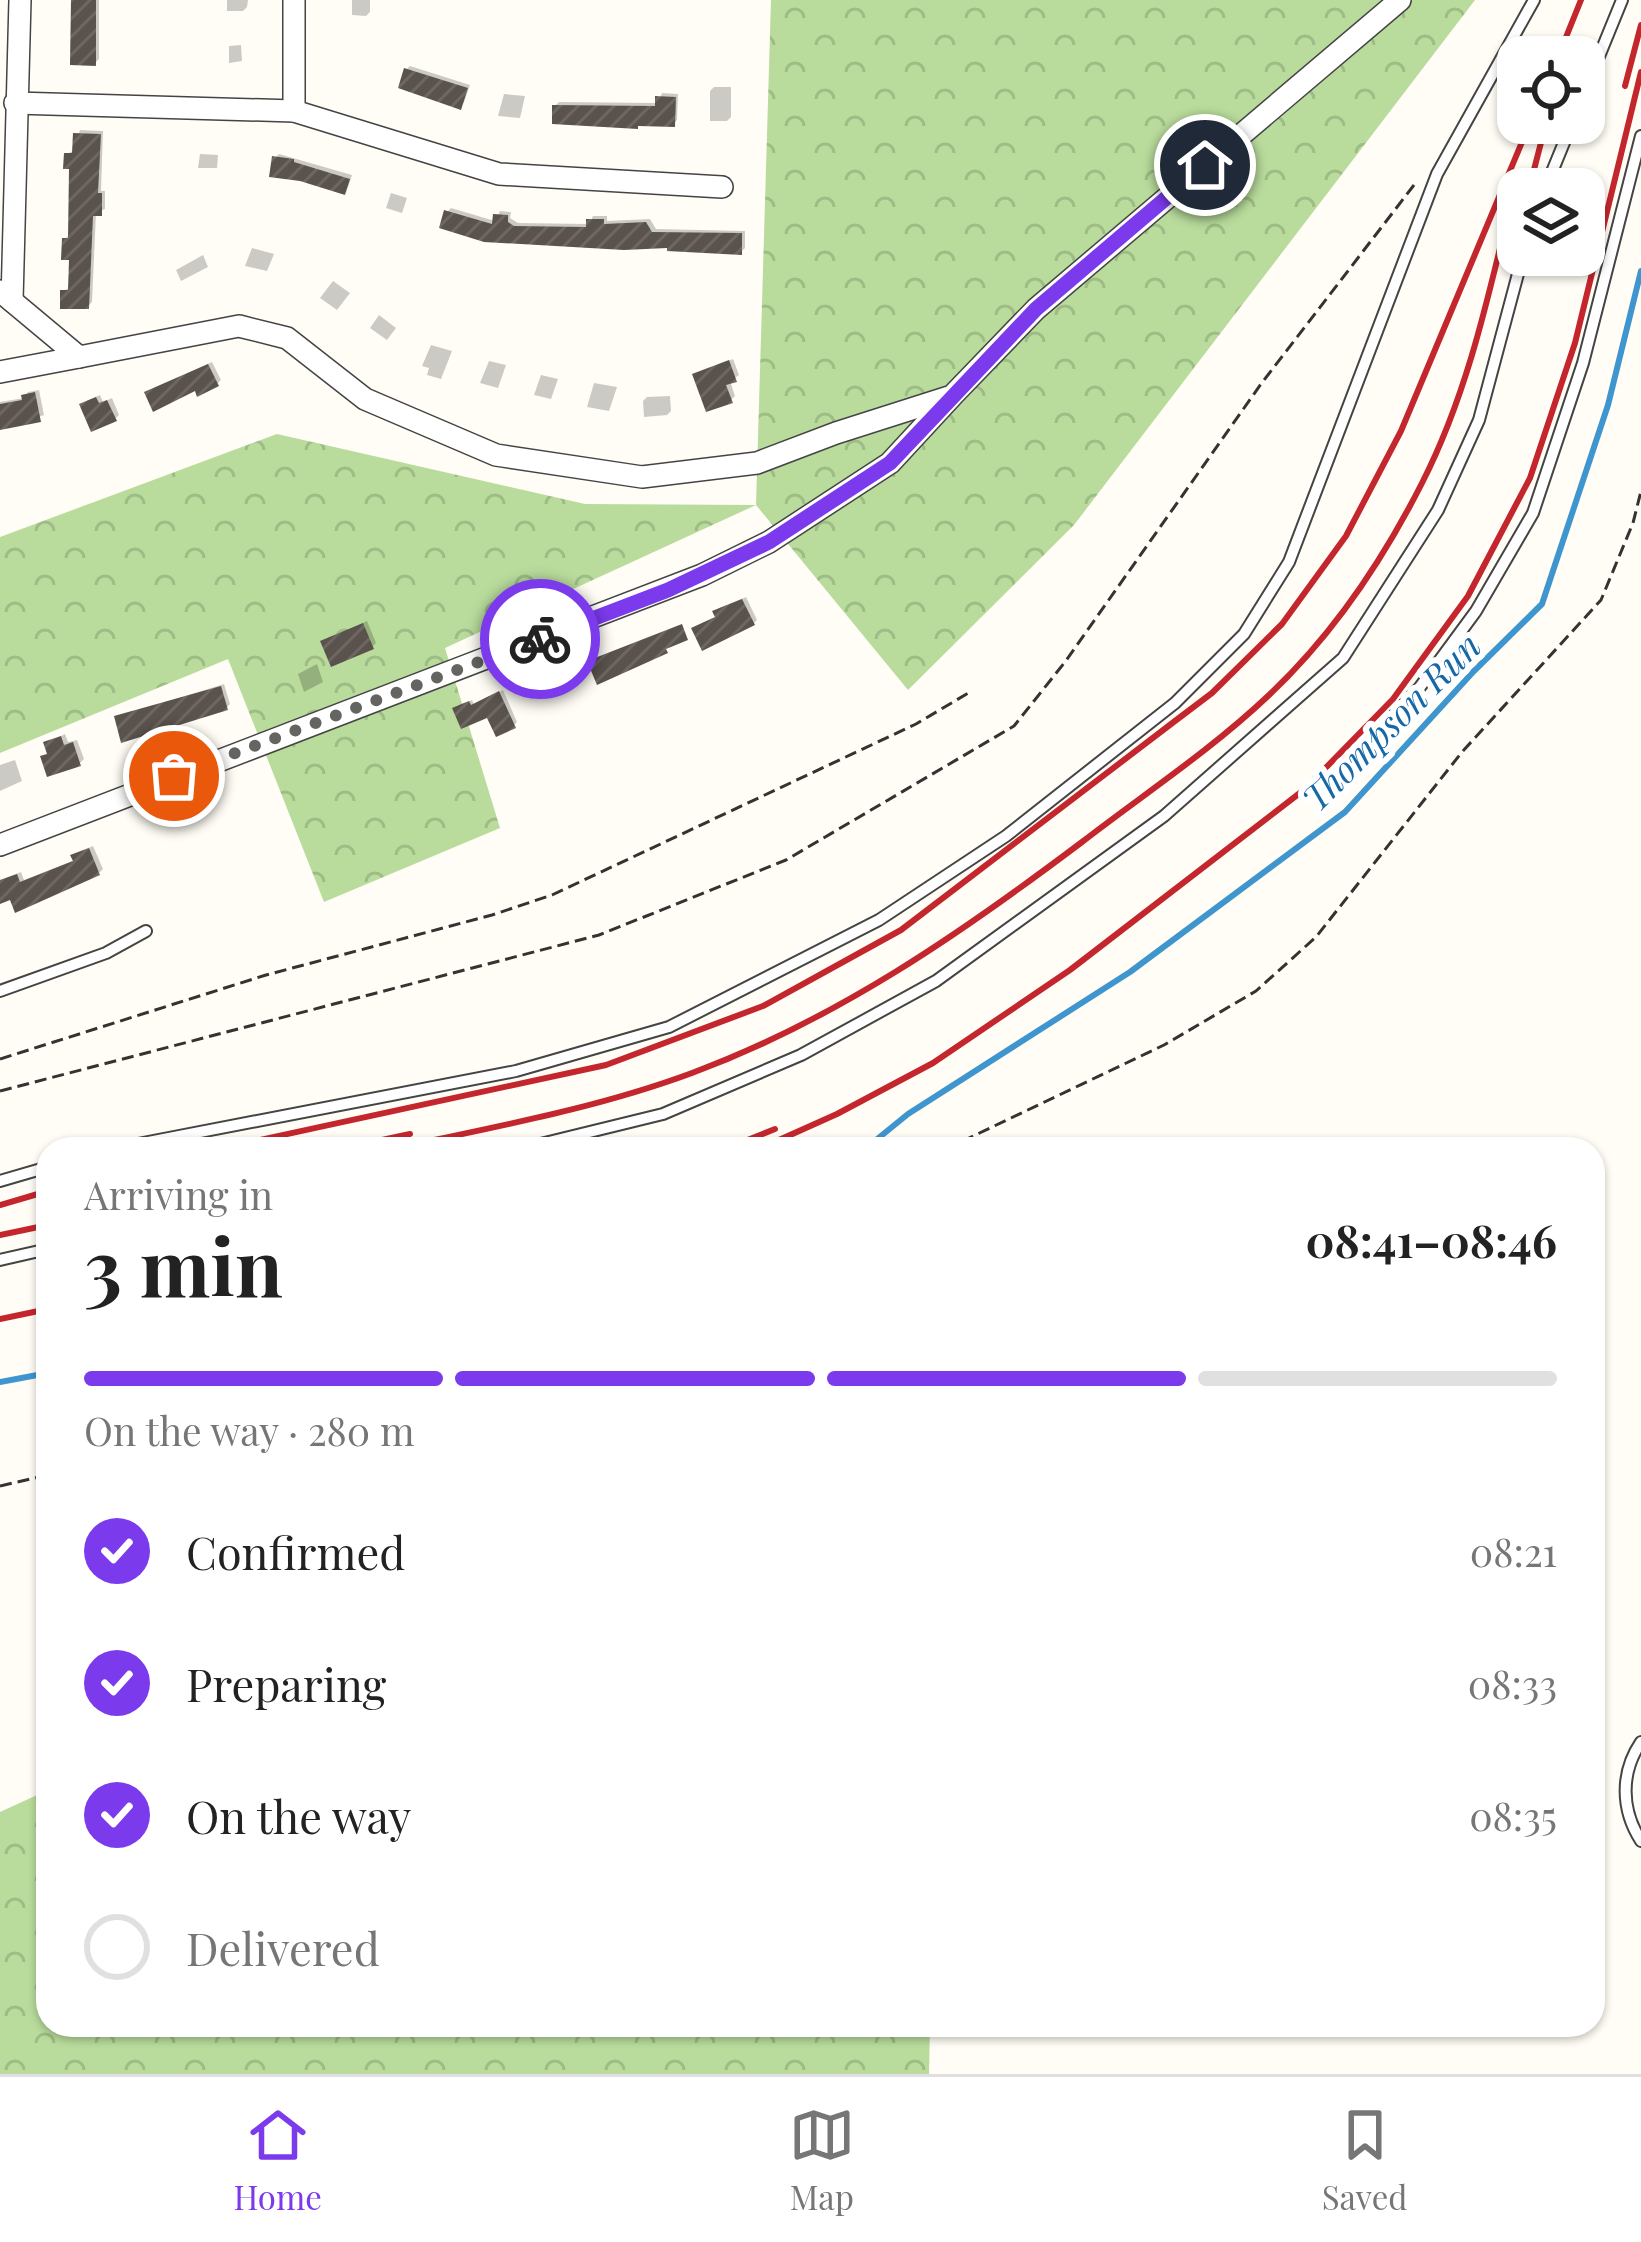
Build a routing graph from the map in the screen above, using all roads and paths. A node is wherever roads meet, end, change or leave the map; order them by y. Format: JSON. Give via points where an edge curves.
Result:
{"nodes":[{"id":1,"x":20,"y":0,"type":"edge"},
{"id":2,"x":294,"y":0,"type":"edge"},
{"id":3,"x":1400,"y":0,"type":"edge"},
{"id":4,"x":1534,"y":0,"type":"edge"},
{"id":5,"x":1622,"y":0,"type":"edge"},
{"id":6,"x":1605,"y":42,"type":"edge"},
{"id":7,"x":16,"y":103,"type":"junction"},
{"id":8,"x":294,"y":111,"type":"junction"},
{"id":9,"x":1641,"y":136,"type":"edge"},
{"id":10,"x":1437,"y":173,"type":"junction"},
{"id":11,"x":722,"y":187,"type":"dead end"},
{"id":12,"x":1517,"y":276,"type":"edge"},
{"id":13,"x":6,"y":296,"type":"edge"},
{"id":14,"x":79,"y":357,"type":"junction"},
{"id":15,"x":0,"y":372,"type":"edge"},
{"id":16,"x":952,"y":396,"type":"junction"},
{"id":17,"x":1641,"y":490,"type":"edge"},
{"id":18,"x":970,"y":692,"type":"dead end"},
{"id":19,"x":1329,"y":787,"type":"dead end"},
{"id":20,"x":0,"y":844,"type":"edge"},
{"id":21,"x":146,"y":931,"type":"dead end"},
{"id":22,"x":0,"y":991,"type":"edge"},
{"id":23,"x":0,"y":1059,"type":"edge"},
{"id":24,"x":0,"y":1091,"type":"edge"},
{"id":25,"x":174,"y":1137,"type":"edge"},
{"id":26,"x":569,"y":1137,"type":"edge"},
{"id":27,"x":971,"y":1137,"type":"edge"},
{"id":28,"x":36,"y":1170,"type":"edge"},
{"id":29,"x":0,"y":1181,"type":"edge"},
{"id":30,"x":36,"y":1252,"type":"edge"},
{"id":31,"x":0,"y":1260,"type":"edge"},
{"id":32,"x":36,"y":1478,"type":"edge"},
{"id":33,"x":0,"y":1486,"type":"edge"},
{"id":34,"x":1641,"y":1742,"type":"edge"},
{"id":35,"x":1641,"y":1841,"type":"edge"}],
"edges":[{"from":1,"to":7,"type":"street"},
{"from":2,"to":8,"type":"street"},
{"from":3,"to":16,"type":"street","via":[[1036,309]]},
{"from":4,"to":10,"type":"lane"},
{"from":5,"to":6,"type":"lane"},
{"from":7,"to":8,"type":"street"},
{"from":7,"to":13,"type":"street"},
{"from":8,"to":11,"type":"street","via":[[499,174]]},
{"from":9,"to":19,"type":"lane","via":[[1583,363],[1533,513],[1420,687]]},
{"from":10,"to":24,"type":"path","via":[[1411,187],[1014,726],[786,860],[599,935]]},
{"from":10,"to":25,"type":"lane","via":[[1289,562],[1258,615],[1188,692],[1006,836],[880,920],[669,1027],[516,1071]]},
{"from":12,"to":26,"type":"lane","via":[[1479,420],[1438,510],[1343,658],[1164,816],[936,981],[801,1055],[663,1114]]},
{"from":13,"to":14,"type":"street"},
{"from":14,"to":15,"type":"street"},
{"from":14,"to":16,"type":"street","via":[[239,326],[287,338],[365,399],[496,455],[642,477],[757,464]]},
{"from":16,"to":20,"type":"street","via":[[890,463],[702,575]]},
{"from":17,"to":27,"type":"path","via":[[1601,600],[1462,752],[1316,937],[1256,991],[1164,1045]]},
{"from":18,"to":23,"type":"path","via":[[552,895]]},
{"from":21,"to":22,"type":"lane"},
{"from":28,"to":29,"type":"lane"},
{"from":30,"to":31,"type":"lane"},
{"from":32,"to":33,"type":"path"},
{"from":34,"to":35,"type":"lane","via":[[1625,1801]]}]}
